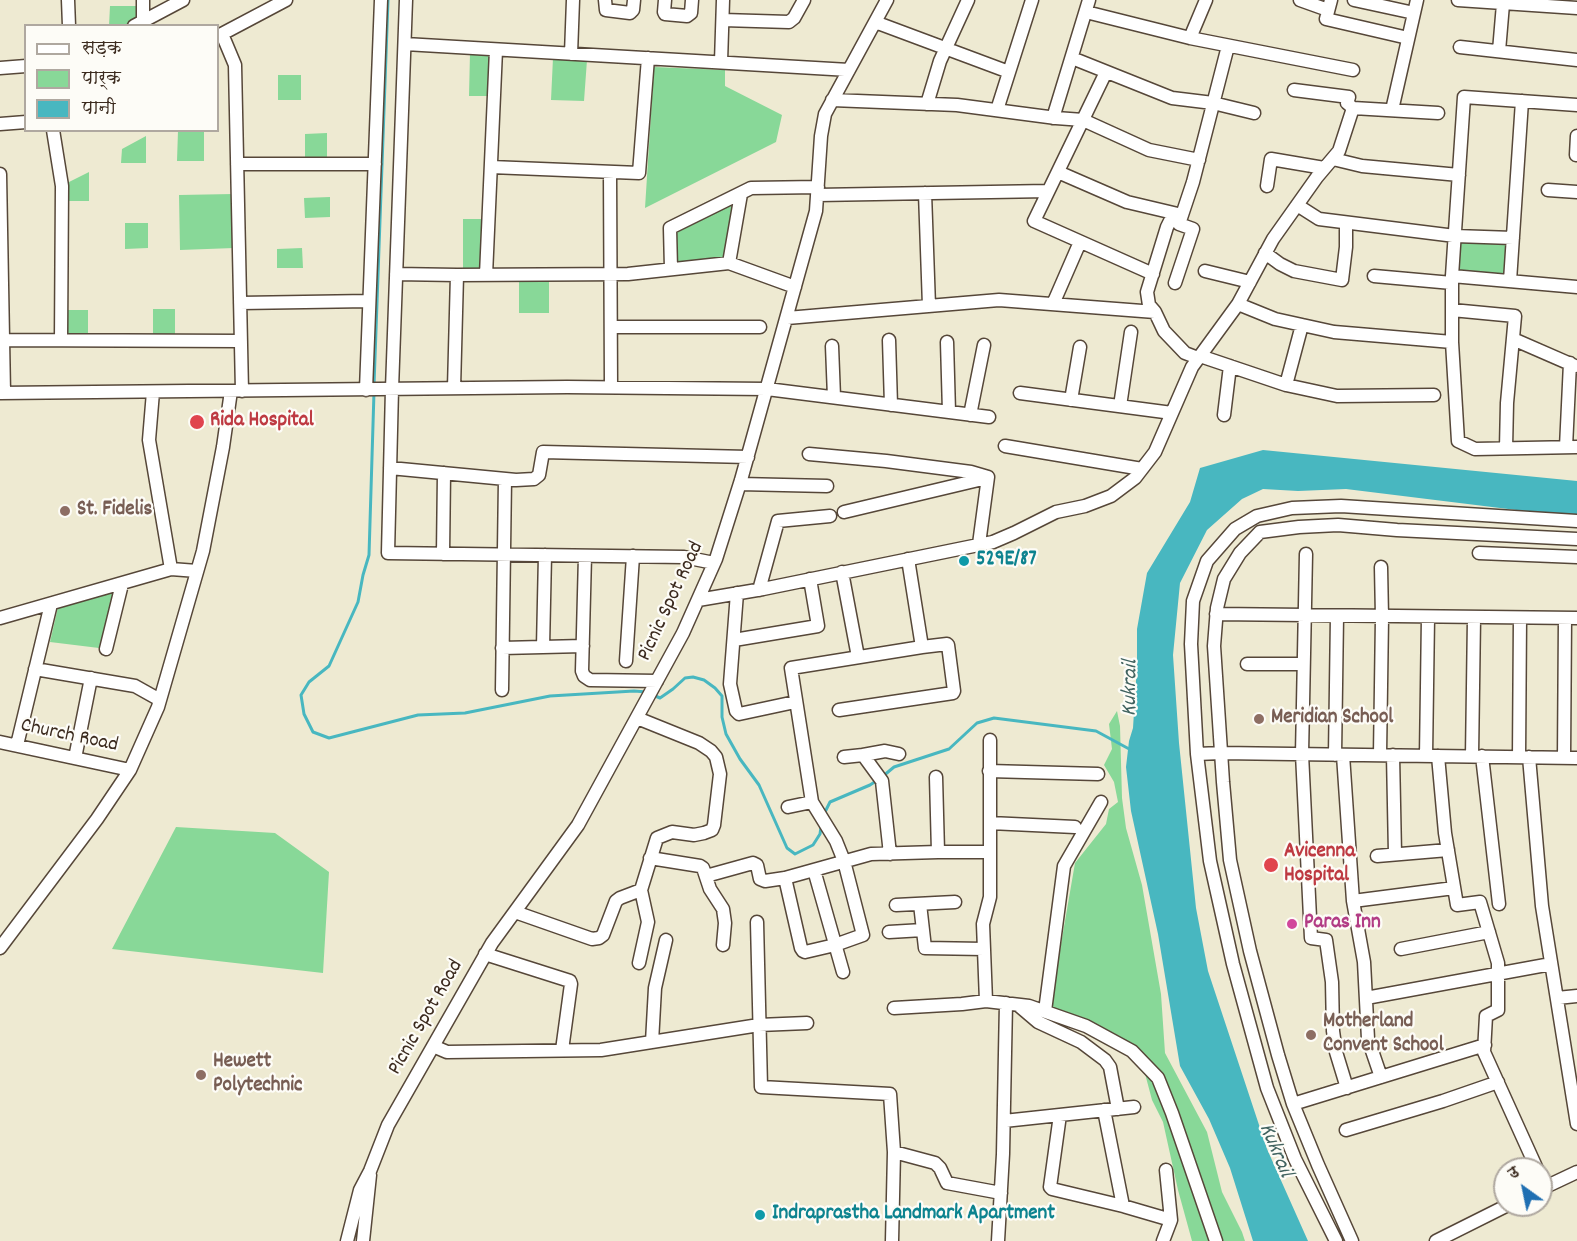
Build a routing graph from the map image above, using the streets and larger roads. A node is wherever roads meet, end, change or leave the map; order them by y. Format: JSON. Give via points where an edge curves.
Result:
{"nodes":[{"id":1,"x":68,"y":0,"type":"edge"},
{"id":2,"x":143,"y":0,"type":"edge"},
{"id":3,"x":183,"y":0,"type":"edge"},
{"id":4,"x":255,"y":0,"type":"edge"},
{"id":5,"x":286,"y":0,"type":"edge"},
{"id":6,"x":381,"y":0,"type":"edge"},
{"id":7,"x":406,"y":0,"type":"edge"},
{"id":8,"x":573,"y":0,"type":"edge"},
{"id":9,"x":605,"y":0,"type":"edge"},
{"id":10,"x":634,"y":0,"type":"edge"},
{"id":11,"x":665,"y":0,"type":"edge"},
{"id":12,"x":692,"y":0,"type":"edge"},
{"id":13,"x":723,"y":0,"type":"edge"},
{"id":14,"x":804,"y":0,"type":"edge"},
{"id":15,"x":887,"y":0,"type":"edge"},
{"id":16,"x":968,"y":0,"type":"edge"},
{"id":17,"x":1032,"y":0,"type":"edge"},
{"id":18,"x":1206,"y":0,"type":"edge"},
{"id":19,"x":1300,"y":0,"type":"edge"},
{"id":20,"x":1354,"y":0,"type":"edge"},
{"id":21,"x":1417,"y":0,"type":"edge"},
{"id":22,"x":1458,"y":0,"type":"edge"},
{"id":23,"x":1541,"y":3,"type":"edge"},
{"id":24,"x":1503,"y":4,"type":"junction"},
{"id":25,"x":1330,"y":5,"type":"edge"},
{"id":26,"x":1088,"y":6,"type":"edge"},
{"id":27,"x":1577,"y":8,"type":"edge"},
{"id":28,"x":261,"y":13,"type":"junction"},
{"id":29,"x":1414,"y":13,"type":"junction"},
{"id":30,"x":723,"y":20,"type":"junction"},
{"id":31,"x":145,"y":22,"type":"edge"},
{"id":32,"x":875,"y":22,"type":"junction"},
{"id":33,"x":69,"y":24,"type":"edge"},
{"id":34,"x":220,"y":35,"type":"edge"},
{"id":35,"x":1190,"y":38,"type":"junction"},
{"id":36,"x":1408,"y":38,"type":"junction"},
{"id":37,"x":405,"y":44,"type":"junction"},
{"id":38,"x":1228,"y":46,"type":"junction"},
{"id":39,"x":1460,"y":46,"type":"dead end"},
{"id":40,"x":945,"y":49,"type":"junction"},
{"id":41,"x":496,"y":50,"type":"junction"},
{"id":42,"x":1499,"y":51,"type":"junction"},
{"id":43,"x":571,"y":54,"type":"junction"},
{"id":44,"x":648,"y":58,"type":"junction"},
{"id":45,"x":1072,"y":58,"type":"junction"},
{"id":46,"x":1577,"y":60,"type":"edge"},
{"id":47,"x":721,"y":62,"type":"junction"},
{"id":48,"x":24,"y":66,"type":"edge"},
{"id":49,"x":0,"y":68,"type":"edge"},
{"id":50,"x":849,"y":70,"type":"junction"},
{"id":51,"x":1353,"y":70,"type":"dead end"},
{"id":52,"x":1009,"y":72,"type":"junction"},
{"id":53,"x":1106,"y":72,"type":"junction"},
{"id":54,"x":1294,"y":90,"type":"dead end"},
{"id":55,"x":832,"y":100,"type":"junction"},
{"id":56,"x":1522,"y":101,"type":"junction"},
{"id":57,"x":1213,"y":103,"type":"junction"},
{"id":58,"x":927,"y":104,"type":"junction"},
{"id":59,"x":1577,"y":105,"type":"edge"},
{"id":60,"x":1353,"y":108,"type":"junction"},
{"id":61,"x":997,"y":110,"type":"junction"},
{"id":62,"x":1392,"y":110,"type":"junction"},
{"id":63,"x":1254,"y":113,"type":"dead end"},
{"id":64,"x":1438,"y":114,"type":"dead end"},
{"id":65,"x":1053,"y":118,"type":"junction"},
{"id":66,"x":1083,"y":120,"type":"junction"},
{"id":67,"x":24,"y":122,"type":"edge"},
{"id":68,"x":0,"y":124,"type":"edge"},
{"id":69,"x":53,"y":132,"type":"edge"},
{"id":70,"x":1577,"y":136,"type":"edge"},
{"id":71,"x":1576,"y":155,"type":"edge"},
{"id":72,"x":1199,"y":160,"type":"junction"},
{"id":73,"x":1329,"y":163,"type":"junction"},
{"id":74,"x":237,"y":164,"type":"junction"},
{"id":75,"x":375,"y":164,"type":"junction"},
{"id":76,"x":491,"y":167,"type":"junction"},
{"id":77,"x":1058,"y":171,"type":"junction"},
{"id":78,"x":610,"y":172,"type":"junction"},
{"id":79,"x":0,"y":174,"type":"edge"},
{"id":80,"x":1459,"y":175,"type":"junction"},
{"id":81,"x":1267,"y":186,"type":"dead end"},
{"id":82,"x":0,"y":190,"type":"edge"},
{"id":83,"x":1548,"y":190,"type":"dead end"},
{"id":84,"x":818,"y":191,"type":"junction"},
{"id":85,"x":1048,"y":191,"type":"junction"},
{"id":86,"x":1577,"y":192,"type":"edge"},
{"id":87,"x":925,"y":193,"type":"junction"},
{"id":88,"x":741,"y":194,"type":"junction"},
{"id":89,"x":1297,"y":205,"type":"junction"},
{"id":90,"x":1181,"y":218,"type":"junction"},
{"id":91,"x":1346,"y":223,"type":"junction"},
{"id":92,"x":1455,"y":236,"type":"junction"},
{"id":93,"x":1513,"y":238,"type":"junction"},
{"id":94,"x":1080,"y":242,"type":"junction"},
{"id":95,"x":1265,"y":253,"type":"junction"},
{"id":96,"x":729,"y":263,"type":"junction"},
{"id":97,"x":671,"y":269,"type":"junction"},
{"id":98,"x":1205,"y":271,"type":"dead end"},
{"id":99,"x":396,"y":274,"type":"junction"},
{"id":100,"x":611,"y":274,"type":"junction"},
{"id":101,"x":1153,"y":274,"type":"junction"},
{"id":102,"x":457,"y":275,"type":"junction"},
{"id":103,"x":486,"y":275,"type":"junction"},
{"id":104,"x":1374,"y":276,"type":"dead end"},
{"id":105,"x":1452,"y":280,"type":"junction"},
{"id":106,"x":1510,"y":281,"type":"junction"},
{"id":107,"x":1250,"y":282,"type":"junction"},
{"id":108,"x":1176,"y":283,"type":"dead end"},
{"id":109,"x":795,"y":287,"type":"junction"},
{"id":110,"x":1577,"y":288,"type":"edge"},
{"id":111,"x":369,"y":301,"type":"junction"},
{"id":112,"x":240,"y":303,"type":"junction"},
{"id":113,"x":1053,"y":304,"type":"junction"},
{"id":114,"x":1238,"y":304,"type":"junction"},
{"id":115,"x":929,"y":306,"type":"junction"},
{"id":116,"x":1452,"y":310,"type":"junction"},
{"id":117,"x":1155,"y":312,"type":"junction"},
{"id":118,"x":787,"y":318,"type":"junction"},
{"id":119,"x":1302,"y":325,"type":"junction"},
{"id":120,"x":611,"y":327,"type":"junction"},
{"id":121,"x":760,"y":327,"type":"dead end"},
{"id":122,"x":1131,"y":332,"type":"dead end"},
{"id":123,"x":1513,"y":339,"type":"junction"},
{"id":124,"x":3,"y":340,"type":"junction"},
{"id":125,"x":62,"y":340,"type":"junction"},
{"id":126,"x":890,"y":340,"type":"dead end"},
{"id":127,"x":241,"y":341,"type":"junction"},
{"id":128,"x":947,"y":342,"type":"dead end"},
{"id":129,"x":1452,"y":342,"type":"junction"},
{"id":130,"x":984,"y":345,"type":"dead end"},
{"id":131,"x":832,"y":346,"type":"dead end"},
{"id":132,"x":1080,"y":347,"type":"dead end"},
{"id":133,"x":1199,"y":357,"type":"junction"},
{"id":134,"x":1573,"y":365,"type":"edge"},
{"id":135,"x":1230,"y":366,"type":"junction"},
{"id":136,"x":1286,"y":385,"type":"junction"},
{"id":137,"x":611,"y":387,"type":"junction"},
{"id":138,"x":454,"y":388,"type":"junction"},
{"id":139,"x":767,"y":388,"type":"junction"},
{"id":140,"x":371,"y":389,"type":"junction"},
{"id":141,"x":392,"y":389,"type":"junction"},
{"id":142,"x":237,"y":391,"type":"junction"},
{"id":143,"x":153,"y":392,"type":"junction"},
{"id":144,"x":2,"y":393,"type":"edge"},
{"id":145,"x":1020,"y":393,"type":"dead end"},
{"id":146,"x":1434,"y":395,"type":"dead end"},
{"id":147,"x":834,"y":397,"type":"junction"},
{"id":148,"x":1071,"y":400,"type":"junction"},
{"id":149,"x":891,"y":405,"type":"junction"},
{"id":150,"x":1120,"y":406,"type":"junction"},
{"id":151,"x":949,"y":412,"type":"junction"},
{"id":152,"x":1172,"y":413,"type":"junction"},
{"id":153,"x":970,"y":415,"type":"junction"},
{"id":154,"x":1224,"y":415,"type":"dead end"},
{"id":155,"x":989,"y":417,"type":"dead end"},
{"id":156,"x":1005,"y":446,"type":"dead end"},
{"id":157,"x":1572,"y":447,"type":"edge"},
{"id":158,"x":1506,"y":448,"type":"junction"},
{"id":159,"x":809,"y":454,"type":"dead end"},
{"id":160,"x":747,"y":458,"type":"junction"},
{"id":161,"x":390,"y":468,"type":"junction"},
{"id":162,"x":1142,"y":469,"type":"junction"},
{"id":163,"x":444,"y":473,"type":"junction"},
{"id":164,"x":988,"y":477,"type":"junction"},
{"id":165,"x":505,"y":479,"type":"junction"},
{"id":166,"x":740,"y":484,"type":"junction"},
{"id":167,"x":827,"y":486,"type":"dead end"},
{"id":168,"x":844,"y":512,"type":"dead end"},
{"id":169,"x":830,"y":516,"type":"dead end"},
{"id":170,"x":1577,"y":521,"type":"edge"},
{"id":171,"x":1577,"y":539,"type":"edge"},
{"id":172,"x":979,"y":544,"type":"junction"},
{"id":173,"x":443,"y":554,"type":"junction"},
{"id":174,"x":1306,"y":554,"type":"dead end"},
{"id":175,"x":1479,"y":554,"type":"dead end"},
{"id":176,"x":503,"y":555,"type":"junction"},
{"id":177,"x":545,"y":555,"type":"junction"},
{"id":178,"x":585,"y":556,"type":"junction"},
{"id":179,"x":633,"y":556,"type":"junction"},
{"id":180,"x":1577,"y":557,"type":"edge"},
{"id":181,"x":908,"y":559,"type":"junction"},
{"id":182,"x":714,"y":563,"type":"junction"},
{"id":183,"x":1381,"y":567,"type":"dead end"},
{"id":184,"x":171,"y":569,"type":"junction"},
{"id":185,"x":197,"y":571,"type":"junction"},
{"id":186,"x":842,"y":572,"type":"junction"},
{"id":187,"x":810,"y":579,"type":"junction"},
{"id":188,"x":122,"y":584,"type":"junction"},
{"id":189,"x":759,"y":590,"type":"junction"},
{"id":190,"x":737,"y":593,"type":"junction"},
{"id":191,"x":698,"y":600,"type":"junction"},
{"id":192,"x":51,"y":604,"type":"junction"},
{"id":193,"x":1216,"y":614,"type":"junction"},
{"id":194,"x":1304,"y":615,"type":"junction"},
{"id":195,"x":1336,"y":616,"type":"junction"},
{"id":196,"x":1382,"y":616,"type":"junction"},
{"id":197,"x":1428,"y":617,"type":"junction"},
{"id":198,"x":0,"y":618,"type":"edge"},
{"id":199,"x":1474,"y":618,"type":"junction"},
{"id":200,"x":1520,"y":618,"type":"junction"},
{"id":201,"x":1571,"y":618,"type":"edge"},
{"id":202,"x":734,"y":640,"type":"junction"},
{"id":203,"x":584,"y":646,"type":"junction"},
{"id":204,"x":543,"y":647,"type":"junction"},
{"id":205,"x":922,"y":647,"type":"junction"},
{"id":206,"x":502,"y":648,"type":"junction"},
{"id":207,"x":106,"y":649,"type":"dead end"},
{"id":208,"x":858,"y":657,"type":"junction"},
{"id":209,"x":626,"y":661,"type":"dead end"},
{"id":210,"x":1247,"y":664,"type":"dead end"},
{"id":211,"x":1303,"y":664,"type":"junction"},
{"id":212,"x":35,"y":669,"type":"junction"},
{"id":213,"x":91,"y":678,"type":"junction"},
{"id":214,"x":655,"y":684,"type":"junction"},
{"id":215,"x":502,"y":690,"type":"dead end"},
{"id":216,"x":160,"y":700,"type":"junction"},
{"id":217,"x":795,"y":702,"type":"junction"},
{"id":218,"x":839,"y":710,"type":"dead end"},
{"id":219,"x":637,"y":718,"type":"junction"},
{"id":220,"x":990,"y":740,"type":"dead end"},
{"id":221,"x":0,"y":742,"type":"edge"},
{"id":222,"x":17,"y":745,"type":"junction"},
{"id":223,"x":1221,"y":753,"type":"junction"},
{"id":224,"x":899,"y":754,"type":"dead end"},
{"id":225,"x":1197,"y":754,"type":"junction"},
{"id":226,"x":1302,"y":754,"type":"junction"},
{"id":227,"x":863,"y":755,"type":"junction"},
{"id":228,"x":1339,"y":755,"type":"junction"},
{"id":229,"x":1386,"y":755,"type":"junction"},
{"id":230,"x":1432,"y":756,"type":"junction"},
{"id":231,"x":1477,"y":756,"type":"junction"},
{"id":232,"x":844,"y":757,"type":"dead end"},
{"id":233,"x":1524,"y":757,"type":"junction"},
{"id":234,"x":75,"y":758,"type":"junction"},
{"id":235,"x":1570,"y":758,"type":"edge"},
{"id":236,"x":130,"y":770,"type":"junction"},
{"id":237,"x":989,"y":771,"type":"junction"},
{"id":238,"x":1098,"y":774,"type":"dead end"},
{"id":239,"x":936,"y":777,"type":"dead end"},
{"id":240,"x":812,"y":801,"type":"junction"},
{"id":241,"x":1101,"y":802,"type":"dead end"},
{"id":242,"x":788,"y":807,"type":"dead end"},
{"id":243,"x":990,"y":823,"type":"junction"},
{"id":244,"x":1075,"y":827,"type":"dead end"},
{"id":245,"x":1448,"y":850,"type":"junction"},
{"id":246,"x":938,"y":852,"type":"junction"},
{"id":247,"x":990,"y":852,"type":"junction"},
{"id":248,"x":890,"y":854,"type":"junction"},
{"id":249,"x":1395,"y":854,"type":"junction"},
{"id":250,"x":1377,"y":856,"type":"dead end"},
{"id":251,"x":650,"y":858,"type":"junction"},
{"id":252,"x":844,"y":861,"type":"junction"},
{"id":253,"x":814,"y":870,"type":"junction"},
{"id":254,"x":706,"y":876,"type":"junction"},
{"id":255,"x":785,"y":878,"type":"junction"},
{"id":256,"x":1454,"y":888,"type":"junction"},
{"id":257,"x":641,"y":890,"type":"junction"},
{"id":258,"x":1353,"y":901,"type":"junction"},
{"id":259,"x":955,"y":902,"type":"dead end"},
{"id":260,"x":920,"y":904,"type":"junction"},
{"id":261,"x":1499,"y":904,"type":"dead end"},
{"id":262,"x":896,"y":905,"type":"dead end"},
{"id":263,"x":515,"y":912,"type":"junction"},
{"id":264,"x":757,"y":922,"type":"dead end"},
{"id":265,"x":923,"y":930,"type":"junction"},
{"id":266,"x":889,"y":932,"type":"dead end"},
{"id":267,"x":1489,"y":932,"type":"junction"},
{"id":268,"x":666,"y":940,"type":"dead end"},
{"id":269,"x":723,"y":945,"type":"dead end"},
{"id":270,"x":835,"y":945,"type":"junction"},
{"id":271,"x":0,"y":948,"type":"edge"},
{"id":272,"x":984,"y":949,"type":"junction"},
{"id":273,"x":1401,"y":949,"type":"dead end"},
{"id":274,"x":485,"y":954,"type":"junction"},
{"id":275,"x":639,"y":963,"type":"dead end"},
{"id":276,"x":1551,"y":964,"type":"junction"},
{"id":277,"x":843,"y":972,"type":"dead end"},
{"id":278,"x":1498,"y":974,"type":"junction"},
{"id":279,"x":1577,"y":996,"type":"edge"},
{"id":280,"x":1366,"y":998,"type":"junction"},
{"id":281,"x":1557,"y":998,"type":"junction"},
{"id":282,"x":986,"y":1001,"type":"junction"},
{"id":283,"x":1012,"y":1004,"type":"junction"},
{"id":284,"x":894,"y":1008,"type":"dead end"},
{"id":285,"x":1045,"y":1011,"type":"junction"},
{"id":286,"x":807,"y":1023,"type":"dead end"},
{"id":287,"x":759,"y":1025,"type":"junction"},
{"id":288,"x":651,"y":1042,"type":"junction"},
{"id":289,"x":1485,"y":1045,"type":"junction"},
{"id":290,"x":433,"y":1046,"type":"junction"},
{"id":291,"x":562,"y":1050,"type":"junction"},
{"id":292,"x":1381,"y":1077,"type":"junction"},
{"id":293,"x":1498,"y":1082,"type":"junction"},
{"id":294,"x":1574,"y":1082,"type":"edge"},
{"id":295,"x":1347,"y":1088,"type":"junction"},
{"id":296,"x":1293,"y":1104,"type":"junction"},
{"id":297,"x":1134,"y":1107,"type":"dead end"},
{"id":298,"x":1118,"y":1109,"type":"junction"},
{"id":299,"x":1104,"y":1110,"type":"junction"},
{"id":300,"x":1060,"y":1115,"type":"junction"},
{"id":301,"x":1004,"y":1122,"type":"junction"},
{"id":302,"x":1577,"y":1124,"type":"edge"},
{"id":303,"x":1346,"y":1130,"type":"dead end"},
{"id":304,"x":894,"y":1152,"type":"junction"},
{"id":305,"x":1532,"y":1157,"type":"edge"},
{"id":306,"x":1166,"y":1170,"type":"dead end"},
{"id":307,"x":370,"y":1171,"type":"junction"},
{"id":308,"x":1577,"y":1172,"type":"edge"},
{"id":309,"x":1553,"y":1181,"type":"edge"},
{"id":310,"x":1001,"y":1193,"type":"junction"},
{"id":311,"x":1123,"y":1206,"type":"junction"},
{"id":312,"x":1493,"y":1212,"type":"edge"},
{"id":313,"x":1171,"y":1220,"type":"junction"},
{"id":314,"x":347,"y":1241,"type":"edge"},
{"id":315,"x":352,"y":1241,"type":"edge"},
{"id":316,"x":359,"y":1241,"type":"edge"},
{"id":317,"x":363,"y":1241,"type":"edge"},
{"id":318,"x":892,"y":1241,"type":"edge"},
{"id":319,"x":998,"y":1241,"type":"edge"},
{"id":320,"x":1163,"y":1241,"type":"edge"},
{"id":321,"x":1216,"y":1241,"type":"edge"},
{"id":322,"x":1336,"y":1241,"type":"edge"},
{"id":323,"x":1351,"y":1241,"type":"edge"},
{"id":324,"x":1436,"y":1241,"type":"edge"}],
"edges":[{"from":1,"to":33,"type":"street"},
{"from":2,"to":31,"type":"street"},
{"from":3,"to":31,"type":"street"},
{"from":4,"to":28,"type":"street"},
{"from":5,"to":28,"type":"street"},
{"from":6,"to":75,"type":"street"},
{"from":7,"to":37,"type":"street"},
{"from":8,"to":43,"type":"street"},
{"from":9,"to":10,"type":"street","via":[[606,10],[630,13]]},
{"from":11,"to":12,"type":"street","via":[[665,14],[687,16]]},
{"from":13,"to":30,"type":"street"},
{"from":14,"to":30,"type":"street","via":[[789,22]]},
{"from":15,"to":32,"type":"street","name":"Picnic Spot Road"},
{"from":16,"to":40,"type":"street"},
{"from":17,"to":52,"type":"street"},
{"from":18,"to":35,"type":"street"},
{"from":19,"to":25,"type":"street"},
{"from":20,"to":29,"type":"street"},
{"from":21,"to":29,"type":"street"},
{"from":22,"to":24,"type":"street"},
{"from":23,"to":24,"type":"street"},
{"from":23,"to":27,"type":"street"},
{"from":24,"to":42,"type":"street"},
{"from":25,"to":36,"type":"street","via":[[1326,19]]},
{"from":26,"to":35,"type":"street"},
{"from":26,"to":45,"type":"street"},
{"from":28,"to":34,"type":"street"},
{"from":29,"to":36,"type":"street"},
{"from":30,"to":47,"type":"street"},
{"from":32,"to":40,"type":"street"},
{"from":32,"to":50,"type":"street","name":"Picnic Spot Road"},
{"from":34,"to":74,"type":"street","via":[[235,65]]},
{"from":35,"to":38,"type":"street"},
{"from":36,"to":62,"type":"street"},
{"from":37,"to":41,"type":"street"},
{"from":37,"to":99,"type":"street"},
{"from":38,"to":51,"type":"street"},
{"from":38,"to":57,"type":"street"},
{"from":39,"to":42,"type":"street"},
{"from":40,"to":52,"type":"street"},
{"from":40,"to":58,"type":"street"},
{"from":41,"to":43,"type":"street"},
{"from":41,"to":76,"type":"street"},
{"from":42,"to":46,"type":"street"},
{"from":43,"to":44,"type":"street"},
{"from":44,"to":47,"type":"street"},
{"from":44,"to":78,"type":"street","via":[[639,173]]},
{"from":45,"to":53,"type":"street"},
{"from":45,"to":65,"type":"street"},
{"from":47,"to":50,"type":"street"},
{"from":48,"to":49,"type":"street"},
{"from":50,"to":55,"type":"street","name":"Picnic Spot Road"},
{"from":52,"to":61,"type":"street"},
{"from":53,"to":57,"type":"street","via":[[1172,98]]},
{"from":53,"to":66,"type":"street"},
{"from":54,"to":60,"type":"street","via":[[1348,97],[1347,103]]},
{"from":55,"to":58,"type":"street"},
{"from":55,"to":84,"type":"street","name":"Picnic Spot Road","via":[[821,135]]},
{"from":56,"to":59,"type":"street"},
{"from":56,"to":80,"type":"street","via":[[1464,97]]},
{"from":56,"to":93,"type":"street"},
{"from":57,"to":63,"type":"street"},
{"from":57,"to":72,"type":"street"},
{"from":58,"to":61,"type":"street"},
{"from":60,"to":62,"type":"street"},
{"from":60,"to":73,"type":"street","via":[[1339,151]]},
{"from":61,"to":65,"type":"street"},
{"from":62,"to":64,"type":"street"},
{"from":65,"to":66,"type":"street"},
{"from":66,"to":72,"type":"street","via":[[1149,150]]},
{"from":66,"to":77,"type":"street"},
{"from":67,"to":68,"type":"street"},
{"from":69,"to":125,"type":"street","via":[[62,186]]},
{"from":70,"to":71,"type":"street"},
{"from":72,"to":90,"type":"street"},
{"from":73,"to":80,"type":"street"},
{"from":73,"to":81,"type":"street","via":[[1271,159]]},
{"from":73,"to":89,"type":"street"},
{"from":74,"to":75,"type":"street"},
{"from":74,"to":112,"type":"street"},
{"from":75,"to":111,"type":"street"},
{"from":76,"to":78,"type":"street"},
{"from":76,"to":103,"type":"street"},
{"from":77,"to":85,"type":"street"},
{"from":77,"to":90,"type":"street","via":[[1127,202]]},
{"from":78,"to":100,"type":"street"},
{"from":79,"to":82,"type":"street"},
{"from":80,"to":92,"type":"street"},
{"from":82,"to":124,"type":"street"},
{"from":83,"to":86,"type":"street"},
{"from":84,"to":87,"type":"street"},
{"from":84,"to":88,"type":"street","via":[[751,188]]},
{"from":84,"to":109,"type":"street","name":"Picnic Spot Road"},
{"from":85,"to":87,"type":"street"},
{"from":85,"to":94,"type":"street","via":[[1034,221]]},
{"from":87,"to":115,"type":"street"},
{"from":88,"to":96,"type":"street"},
{"from":88,"to":97,"type":"street","via":[[670,228]]},
{"from":89,"to":91,"type":"street","via":[[1319,219]]},
{"from":89,"to":95,"type":"street"},
{"from":90,"to":101,"type":"street","via":[[1171,219],[1167,227]]},
{"from":90,"to":108,"type":"street","via":[[1179,224],[1193,229]]},
{"from":91,"to":92,"type":"street"},
{"from":91,"to":95,"type":"street","via":[[1342,280],[1294,271]]},
{"from":92,"to":93,"type":"street"},
{"from":92,"to":105,"type":"street"},
{"from":93,"to":106,"type":"street"},
{"from":94,"to":101,"type":"street"},
{"from":94,"to":113,"type":"street"},
{"from":95,"to":107,"type":"street"},
{"from":96,"to":97,"type":"street"},
{"from":96,"to":109,"type":"street"},
{"from":97,"to":100,"type":"street"},
{"from":98,"to":107,"type":"street"},
{"from":99,"to":102,"type":"street"},
{"from":99,"to":141,"type":"street"},
{"from":100,"to":103,"type":"street"},
{"from":100,"to":120,"type":"street"},
{"from":101,"to":117,"type":"street","via":[[1147,292]]},
{"from":102,"to":103,"type":"street"},
{"from":102,"to":138,"type":"street"},
{"from":104,"to":105,"type":"street"},
{"from":105,"to":106,"type":"street"},
{"from":105,"to":116,"type":"street"},
{"from":106,"to":110,"type":"street"},
{"from":107,"to":114,"type":"street"},
{"from":109,"to":118,"type":"street","name":"Picnic Spot Road"},
{"from":111,"to":112,"type":"street"},
{"from":111,"to":140,"type":"street"},
{"from":112,"to":127,"type":"street"},
{"from":113,"to":115,"type":"street","via":[[999,300]]},
{"from":113,"to":117,"type":"street"},
{"from":114,"to":119,"type":"street"},
{"from":114,"to":133,"type":"street"},
{"from":115,"to":118,"type":"street"},
{"from":116,"to":123,"type":"street","via":[[1515,316]]},
{"from":116,"to":129,"type":"street"},
{"from":117,"to":133,"type":"street","via":[[1164,331],[1185,353]]},
{"from":118,"to":139,"type":"street","name":"Picnic Spot Road"},
{"from":119,"to":129,"type":"street","via":[[1334,332]]},
{"from":119,"to":136,"type":"street"},
{"from":120,"to":121,"type":"street"},
{"from":120,"to":137,"type":"street"},
{"from":122,"to":150,"type":"street"},
{"from":123,"to":134,"type":"street"},
{"from":123,"to":158,"type":"street"},
{"from":124,"to":125,"type":"street"},
{"from":124,"to":144,"type":"street"},
{"from":125,"to":127,"type":"street"},
{"from":126,"to":149,"type":"street"},
{"from":127,"to":142,"type":"street"},
{"from":128,"to":151,"type":"street"},
{"from":129,"to":158,"type":"street","via":[[1458,441],[1475,449]]},
{"from":130,"to":153,"type":"street"},
{"from":131,"to":147,"type":"street"},
{"from":132,"to":148,"type":"street"},
{"from":133,"to":135,"type":"street"},
{"from":133,"to":152,"type":"street"},
{"from":134,"to":157,"type":"street"},
{"from":135,"to":136,"type":"street"},
{"from":135,"to":154,"type":"street"},
{"from":136,"to":146,"type":"street","via":[[1337,396]]},
{"from":137,"to":138,"type":"street"},
{"from":137,"to":139,"type":"street"},
{"from":138,"to":141,"type":"street"},
{"from":139,"to":147,"type":"street"},
{"from":139,"to":160,"type":"street","name":"Picnic Spot Road"},
{"from":140,"to":141,"type":"street"},
{"from":140,"to":142,"type":"street"},
{"from":141,"to":161,"type":"street"},
{"from":142,"to":143,"type":"street"},
{"from":142,"to":185,"type":"street"},
{"from":143,"to":144,"type":"street"},
{"from":143,"to":184,"type":"street","via":[[149,440]]},
{"from":145,"to":148,"type":"street"},
{"from":147,"to":149,"type":"street"},
{"from":148,"to":150,"type":"street"},
{"from":149,"to":151,"type":"street"},
{"from":150,"to":152,"type":"street"},
{"from":151,"to":153,"type":"street"},
{"from":152,"to":162,"type":"street","via":[[1155,452]]},
{"from":153,"to":155,"type":"street"},
{"from":156,"to":162,"type":"street"},
{"from":157,"to":158,"type":"street"},
{"from":159,"to":164,"type":"street"},
{"from":160,"to":165,"type":"street","via":[[543,452],[539,475],[534,479]]},
{"from":160,"to":166,"type":"street","name":"Picnic Spot Road"},
{"from":161,"to":163,"type":"street"},
{"from":161,"to":173,"type":"street","via":[[388,553]]},
{"from":162,"to":172,"type":"street","via":[[1111,496],[1056,512],[993,542]]},
{"from":163,"to":165,"type":"street"},
{"from":163,"to":173,"type":"street"},
{"from":164,"to":168,"type":"street"},
{"from":164,"to":172,"type":"street"},
{"from":165,"to":176,"type":"street"},
{"from":166,"to":167,"type":"street"},
{"from":166,"to":182,"type":"street","name":"Picnic Spot Road"},
{"from":169,"to":189,"type":"street","via":[[778,521]]},
{"from":170,"to":225,"type":"street","via":[[1341,506],[1292,508],[1257,516],[1235,529],[1207,561],[1193,601],[1191,644]]},
{"from":171,"to":193,"type":"street","via":[[1338,525],[1260,532],[1240,553],[1224,579]]},
{"from":172,"to":181,"type":"street"},
{"from":173,"to":176,"type":"street"},
{"from":174,"to":194,"type":"street"},
{"from":175,"to":180,"type":"street"},
{"from":176,"to":177,"type":"street"},
{"from":176,"to":206,"type":"street"},
{"from":177,"to":178,"type":"street"},
{"from":177,"to":204,"type":"street"},
{"from":178,"to":179,"type":"street"},
{"from":178,"to":203,"type":"street"},
{"from":179,"to":182,"type":"street","via":[[684,557]]},
{"from":179,"to":209,"type":"street"},
{"from":181,"to":186,"type":"street"},
{"from":181,"to":205,"type":"street"},
{"from":182,"to":191,"type":"street","name":"Picnic Spot Road"},
{"from":183,"to":196,"type":"street"},
{"from":184,"to":185,"type":"street"},
{"from":184,"to":188,"type":"street"},
{"from":185,"to":216,"type":"street"},
{"from":186,"to":187,"type":"street"},
{"from":186,"to":208,"type":"street"},
{"from":187,"to":189,"type":"street"},
{"from":187,"to":202,"type":"street","via":[[818,626]]},
{"from":188,"to":192,"type":"street"},
{"from":188,"to":207,"type":"street"},
{"from":189,"to":190,"type":"street"},
{"from":190,"to":191,"type":"street"},
{"from":190,"to":202,"type":"street"},
{"from":191,"to":214,"type":"street","name":"Picnic Spot Road"},
{"from":192,"to":198,"type":"street"},
{"from":192,"to":212,"type":"street"},
{"from":193,"to":194,"type":"street"},
{"from":193,"to":223,"type":"street","via":[[1214,646]]},
{"from":194,"to":195,"type":"street"},
{"from":194,"to":211,"type":"street"},
{"from":195,"to":196,"type":"street"},
{"from":195,"to":228,"type":"street"},
{"from":196,"to":197,"type":"street"},
{"from":196,"to":229,"type":"street"},
{"from":197,"to":199,"type":"street"},
{"from":197,"to":230,"type":"street"},
{"from":199,"to":200,"type":"street"},
{"from":199,"to":231,"type":"street"},
{"from":200,"to":201,"type":"street"},
{"from":200,"to":233,"type":"street"},
{"from":201,"to":235,"type":"street"},
{"from":202,"to":217,"type":"street","via":[[730,684],[736,713]]},
{"from":203,"to":204,"type":"street"},
{"from":203,"to":214,"type":"street","via":[[582,671],[587,679]]},
{"from":204,"to":206,"type":"street"},
{"from":205,"to":208,"type":"street"},
{"from":205,"to":218,"type":"street","via":[[948,645],[953,693]]},
{"from":206,"to":215,"type":"street"},
{"from":208,"to":217,"type":"street","via":[[793,667],[790,670]]},
{"from":210,"to":211,"type":"street"},
{"from":211,"to":226,"type":"street"},
{"from":212,"to":213,"type":"street"},
{"from":212,"to":222,"type":"street"},
{"from":213,"to":216,"type":"street","via":[[135,686]]},
{"from":213,"to":234,"type":"street"},
{"from":214,"to":219,"type":"street","name":"Picnic Spot Road"},
{"from":216,"to":236,"type":"street"},
{"from":217,"to":240,"type":"street"},
{"from":219,"to":251,"type":"street","via":[[711,751],[720,774],[712,830],[694,835],[664,834],[657,838]]},
{"from":219,"to":263,"type":"street","name":"Picnic Spot Road","via":[[578,825]]},
{"from":220,"to":237,"type":"street"},
{"from":221,"to":222,"type":"street","name":"Church Road"},
{"from":222,"to":234,"type":"street","name":"Church Road"},
{"from":223,"to":225,"type":"street"},
{"from":223,"to":226,"type":"street"},
{"from":223,"to":296,"type":"street","via":[[1230,860],[1250,951]]},
{"from":224,"to":227,"type":"street"},
{"from":225,"to":322,"type":"street","via":[[1210,861],[1267,1088],[1295,1159]]},
{"from":226,"to":228,"type":"street"},
{"from":226,"to":295,"type":"street","via":[[1311,938],[1326,940],[1333,1031]]},
{"from":227,"to":232,"type":"street"},
{"from":227,"to":248,"type":"street","via":[[882,782]]},
{"from":228,"to":229,"type":"street"},
{"from":228,"to":258,"type":"street"},
{"from":229,"to":230,"type":"street"},
{"from":229,"to":249,"type":"street"},
{"from":230,"to":231,"type":"street"},
{"from":230,"to":245,"type":"street"},
{"from":231,"to":233,"type":"street"},
{"from":231,"to":261,"type":"street"},
{"from":233,"to":235,"type":"street"},
{"from":233,"to":276,"type":"street"},
{"from":234,"to":236,"type":"street","name":"Church Road"},
{"from":236,"to":271,"type":"street"},
{"from":237,"to":238,"type":"street"},
{"from":237,"to":243,"type":"street"},
{"from":239,"to":246,"type":"street"},
{"from":240,"to":242,"type":"street"},
{"from":240,"to":252,"type":"street"},
{"from":241,"to":285,"type":"street","via":[[1064,866]]},
{"from":243,"to":244,"type":"street"},
{"from":243,"to":247,"type":"street"},
{"from":245,"to":249,"type":"street"},
{"from":245,"to":256,"type":"street"},
{"from":246,"to":247,"type":"street"},
{"from":246,"to":248,"type":"street"},
{"from":247,"to":272,"type":"street"},
{"from":248,"to":252,"type":"street","via":[[870,854]]},
{"from":249,"to":250,"type":"street"},
{"from":251,"to":254,"type":"street","via":[[700,866]]},
{"from":251,"to":257,"type":"street"},
{"from":252,"to":253,"type":"street"},
{"from":252,"to":270,"type":"street","via":[[862,935]]},
{"from":253,"to":255,"type":"street"},
{"from":253,"to":270,"type":"street"},
{"from":254,"to":255,"type":"street","via":[[753,862],[763,881]]},
{"from":254,"to":269,"type":"street","via":[[723,909]]},
{"from":255,"to":270,"type":"street","via":[[801,948],[805,952]]},
{"from":256,"to":258,"type":"street"},
{"from":256,"to":267,"type":"street","via":[[1457,905],[1480,902]]},
{"from":257,"to":263,"type":"street","via":[[616,902],[599,938],[592,939]]},
{"from":257,"to":275,"type":"street","via":[[648,922]]},
{"from":258,"to":280,"type":"street"},
{"from":259,"to":260,"type":"street"},
{"from":260,"to":262,"type":"street"},
{"from":260,"to":265,"type":"street"},
{"from":263,"to":274,"type":"street","name":"Picnic Spot Road"},
{"from":264,"to":287,"type":"street"},
{"from":265,"to":266,"type":"street"},
{"from":265,"to":272,"type":"street","via":[[925,948]]},
{"from":267,"to":273,"type":"street"},
{"from":267,"to":278,"type":"street"},
{"from":268,"to":288,"type":"street","via":[[655,988]]},
{"from":270,"to":277,"type":"street"},
{"from":272,"to":282,"type":"street"},
{"from":274,"to":290,"type":"street","name":"Picnic Spot Road"},
{"from":274,"to":291,"type":"street","via":[[570,981]]},
{"from":276,"to":278,"type":"street"},
{"from":276,"to":281,"type":"street"},
{"from":278,"to":280,"type":"street"},
{"from":278,"to":289,"type":"street","via":[[1498,1010],[1486,1016]]},
{"from":279,"to":281,"type":"street"},
{"from":280,"to":292,"type":"street","via":[[1368,1039]]},
{"from":281,"to":294,"type":"street"},
{"from":282,"to":283,"type":"street"},
{"from":282,"to":284,"type":"street"},
{"from":283,"to":285,"type":"street"},
{"from":283,"to":298,"type":"street","via":[[1038,1022],[1081,1042],[1105,1060],[1110,1067]]},
{"from":283,"to":301,"type":"street"},
{"from":285,"to":321,"type":"street","via":[[1086,1026],[1132,1052],[1158,1078]]},
{"from":286,"to":287,"type":"street"},
{"from":287,"to":288,"type":"street"},
{"from":287,"to":304,"type":"street","via":[[761,1087],[890,1094]]},
{"from":288,"to":291,"type":"street","via":[[601,1050]]},
{"from":289,"to":292,"type":"street"},
{"from":289,"to":293,"type":"street","via":[[1484,1052]]},
{"from":290,"to":291,"type":"street","via":[[447,1052]]},
{"from":290,"to":307,"type":"street","name":"Picnic Spot Road","via":[[388,1125]]},
{"from":292,"to":295,"type":"street"},
{"from":293,"to":303,"type":"street"},
{"from":293,"to":305,"type":"street"},
{"from":294,"to":302,"type":"street"},
{"from":295,"to":296,"type":"street"},
{"from":296,"to":323,"type":"street"},
{"from":297,"to":298,"type":"street"},
{"from":298,"to":299,"type":"street"},
{"from":299,"to":300,"type":"street"},
{"from":299,"to":311,"type":"street"},
{"from":300,"to":301,"type":"street"},
{"from":300,"to":311,"type":"street","via":[[1050,1187]]},
{"from":301,"to":310,"type":"street"},
{"from":304,"to":310,"type":"street","via":[[935,1163],[947,1183]]},
{"from":304,"to":318,"type":"street"},
{"from":306,"to":313,"type":"street"},
{"from":307,"to":314,"type":"street","name":"Picnic Spot Road","via":[[360,1190]]},
{"from":307,"to":317,"type":"street","name":"Picnic Spot Road"},
{"from":308,"to":309,"type":"street"},
{"from":310,"to":319,"type":"street"},
{"from":311,"to":313,"type":"street"},
{"from":312,"to":324,"type":"street"},
{"from":313,"to":320,"type":"street"},
{"from":315,"to":316,"type":"street"}]}
